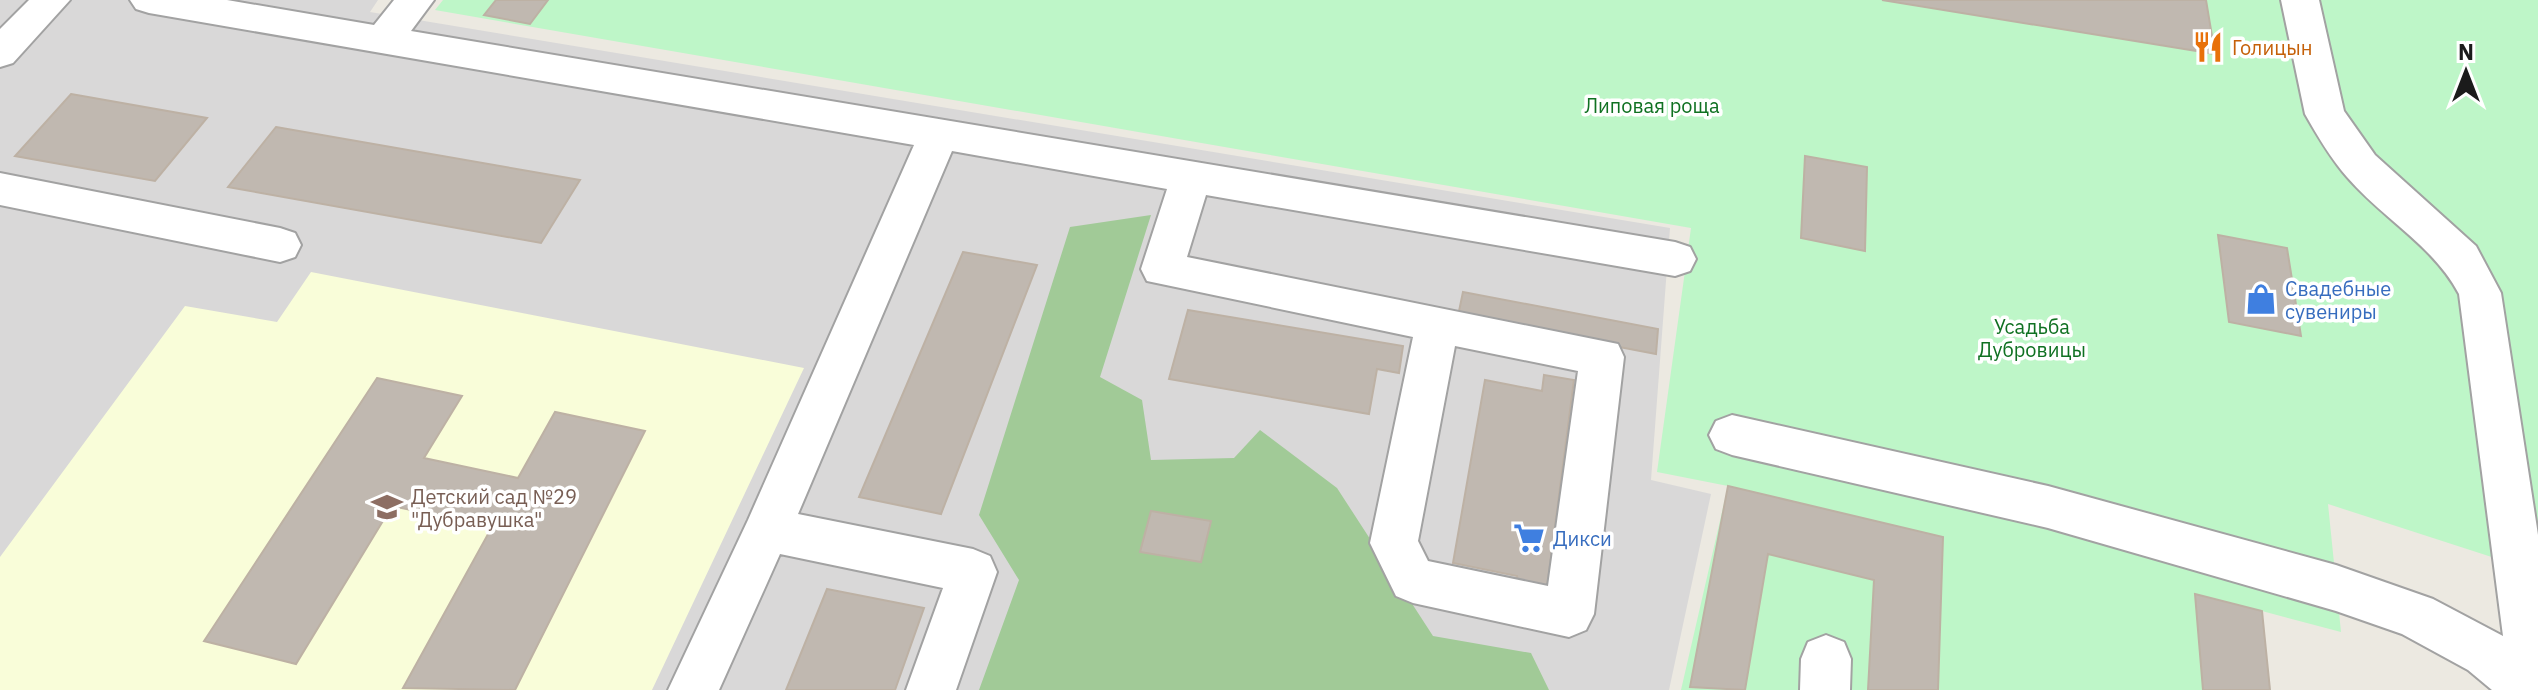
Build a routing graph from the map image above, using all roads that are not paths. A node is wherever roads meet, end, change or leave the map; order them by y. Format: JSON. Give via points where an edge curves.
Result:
{"nodes":[{"id":1,"x":51,"y":0,"type":"edge"},
{"id":2,"x":149,"y":0,"type":"edge"},
{"id":3,"x":415,"y":0,"type":"edge"},
{"id":4,"x":2300,"y":0,"type":"edge"},
{"id":5,"x":211,"y":5,"type":"edge"},
{"id":6,"x":384,"y":39,"type":"junction"},
{"id":7,"x":0,"y":53,"type":"edge"},
{"id":8,"x":940,"y":132,"type":"junction"},
{"id":9,"x":1192,"y":175,"type":"junction"},
{"id":10,"x":0,"y":189,"type":"edge"},
{"id":11,"x":280,"y":245,"type":"dead end"},
{"id":12,"x":1675,"y":259,"type":"dead end"},
{"id":13,"x":1437,"y":324,"type":"junction"},
{"id":14,"x":1732,"y":435,"type":"dead end"},
{"id":15,"x":767,"y":530,"type":"junction"},
{"id":16,"x":693,"y":690,"type":"edge"},
{"id":17,"x":931,"y":690,"type":"edge"},
{"id":18,"x":2530,"y":690,"type":"edge"},
{"id":19,"x":2536,"y":690,"type":"edge"}],
"edges":[{"from":1,"to":7,"type":"street"},
{"from":2,"to":5,"type":"street"},
{"from":3,"to":6,"type":"street"},
{"from":4,"to":19,"type":"street","via":[[2325,114],[2361,166],[2461,258],[2480,293]]},
{"from":5,"to":6,"type":"street"},
{"from":6,"to":8,"type":"street"},
{"from":8,"to":9,"type":"street"},
{"from":8,"to":15,"type":"street","via":[[778,462]]},
{"from":9,"to":12,"type":"street"},
{"from":9,"to":13,"type":"street","via":[[1162,269]]},
{"from":10,"to":11,"type":"street"},
{"from":13,"to":13,"type":"street","via":[[1602,357],[1569,614],[1413,580],[1394,543]]},
{"from":14,"to":18,"type":"street","via":[[2048,507],[2336,588],[2416,615],[2486,653]]},
{"from":15,"to":16,"type":"street"},
{"from":15,"to":17,"type":"street","via":[[973,572]]}]}
